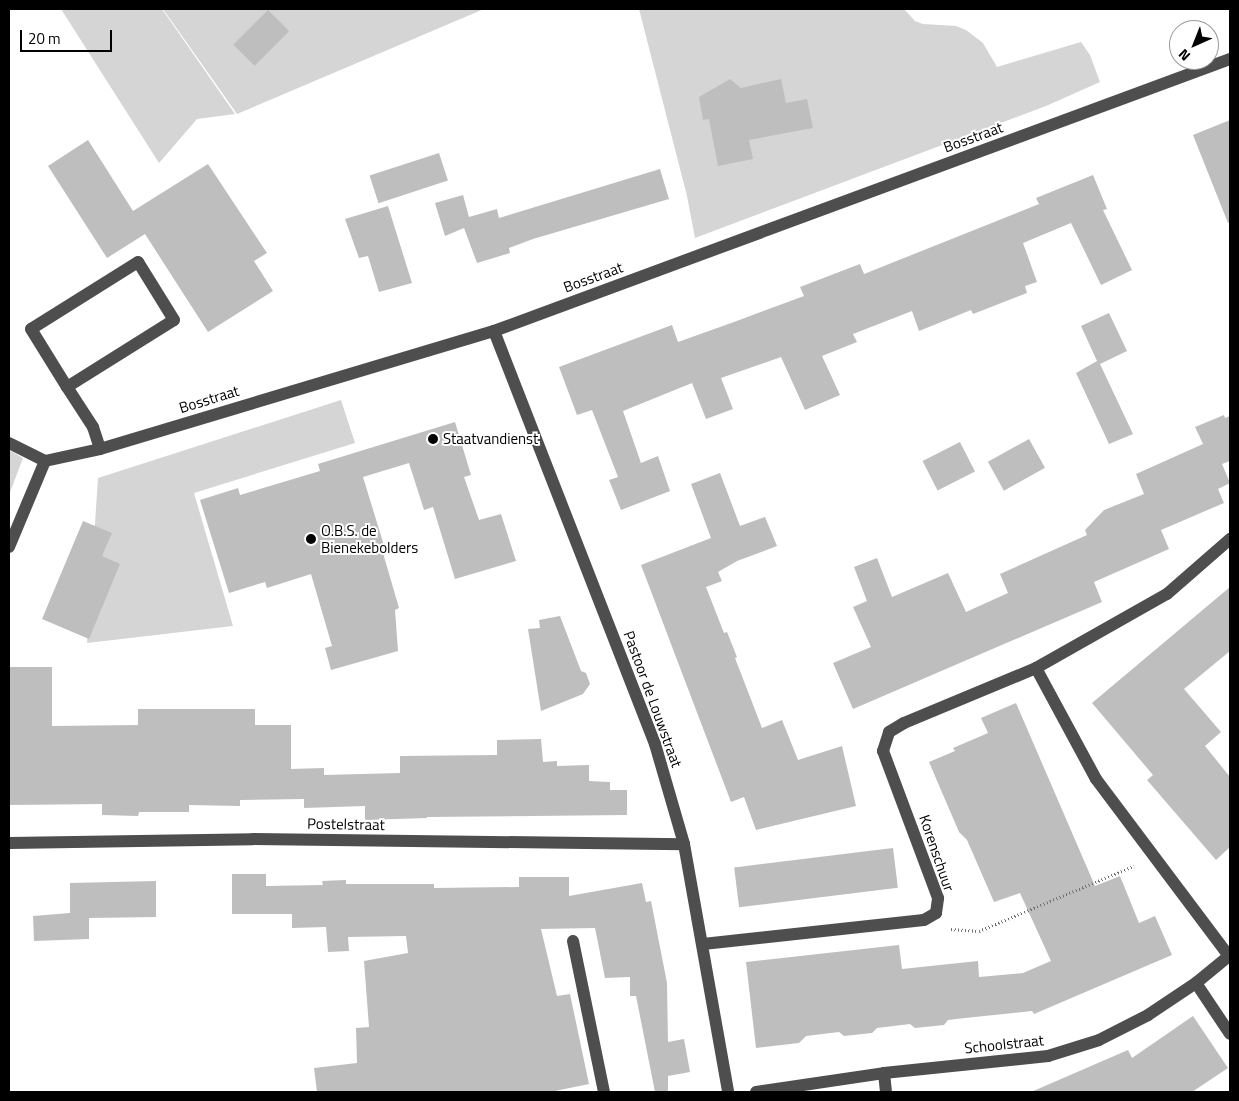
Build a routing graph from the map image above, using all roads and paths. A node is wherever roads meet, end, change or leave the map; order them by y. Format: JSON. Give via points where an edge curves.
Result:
{"nodes":[{"id":1,"x":1230,"y":59,"type":"edge"},
{"id":2,"x":494,"y":331,"type":"junction"},
{"id":3,"x":67,"y":386,"type":"junction"},
{"id":4,"x":9,"y":443,"type":"edge"},
{"id":5,"x":100,"y":449,"type":"junction"},
{"id":6,"x":45,"y":461,"type":"junction"},
{"id":7,"x":1230,"y":539,"type":"edge"},
{"id":8,"x":9,"y":547,"type":"edge"},
{"id":9,"x":1036,"y":668,"type":"junction"},
{"id":10,"x":9,"y":843,"type":"edge"},
{"id":11,"x":684,"y":844,"type":"junction"},
{"id":12,"x":1155,"y":857,"type":"junction"},
{"id":13,"x":936,"y":914,"type":"junction"},
{"id":14,"x":573,"y":941,"type":"dead end"},
{"id":15,"x":703,"y":944,"type":"junction"},
{"id":16,"x":1230,"y":955,"type":"edge"},
{"id":17,"x":1196,"y":983,"type":"junction"},
{"id":18,"x":1230,"y":1034,"type":"edge"},
{"id":19,"x":884,"y":1073,"type":"junction"},
{"id":20,"x":604,"y":1092,"type":"edge"},
{"id":21,"x":728,"y":1092,"type":"edge"},
{"id":22,"x":756,"y":1092,"type":"edge"},
{"id":23,"x":886,"y":1092,"type":"edge"}],
"edges":[{"from":1,"to":2,"type":"street","name":"Bosstraat"},
{"from":2,"to":5,"type":"street","name":"Bosstraat"},
{"from":2,"to":11,"type":"street","name":"Pastoor de Louwstraat","via":[[655,744]]},
{"from":3,"to":3,"type":"street","via":[[31,329],[138,262],[174,320]]},
{"from":3,"to":5,"type":"street","via":[[92,427]]},
{"from":4,"to":6,"type":"street"},
{"from":5,"to":6,"type":"street","name":"Bosstraat"},
{"from":6,"to":8,"type":"street"},
{"from":7,"to":9,"type":"street","name":"Korenschuur","via":[[1167,594]]},
{"from":9,"to":12,"type":"street","via":[[1096,779]]},
{"from":9,"to":13,"type":"street","name":"Korenschuur","via":[[889,732],[883,751],[938,898]]},
{"from":10,"to":11,"type":"street","name":"Postelstraat","via":[[253,839]]},
{"from":11,"to":15,"type":"street","name":"Pastoor de Louwstraat"},
{"from":12,"to":13,"type":"path","via":[[979,931],[953,931]]},
{"from":12,"to":16,"type":"street"},
{"from":13,"to":15,"type":"street","name":"Korenschuur","via":[[924,920]]},
{"from":14,"to":20,"type":"street"},
{"from":15,"to":21,"type":"street","name":"Pastoor de Louwstraat"},
{"from":16,"to":17,"type":"street","name":"Schoolstraat"},
{"from":17,"to":18,"type":"street"},
{"from":17,"to":19,"type":"street","name":"Schoolstraat","via":[[1148,1015],[1099,1040],[1048,1056]]},
{"from":19,"to":22,"type":"street","name":"Schoolstraat"},
{"from":19,"to":23,"type":"street"}]}
